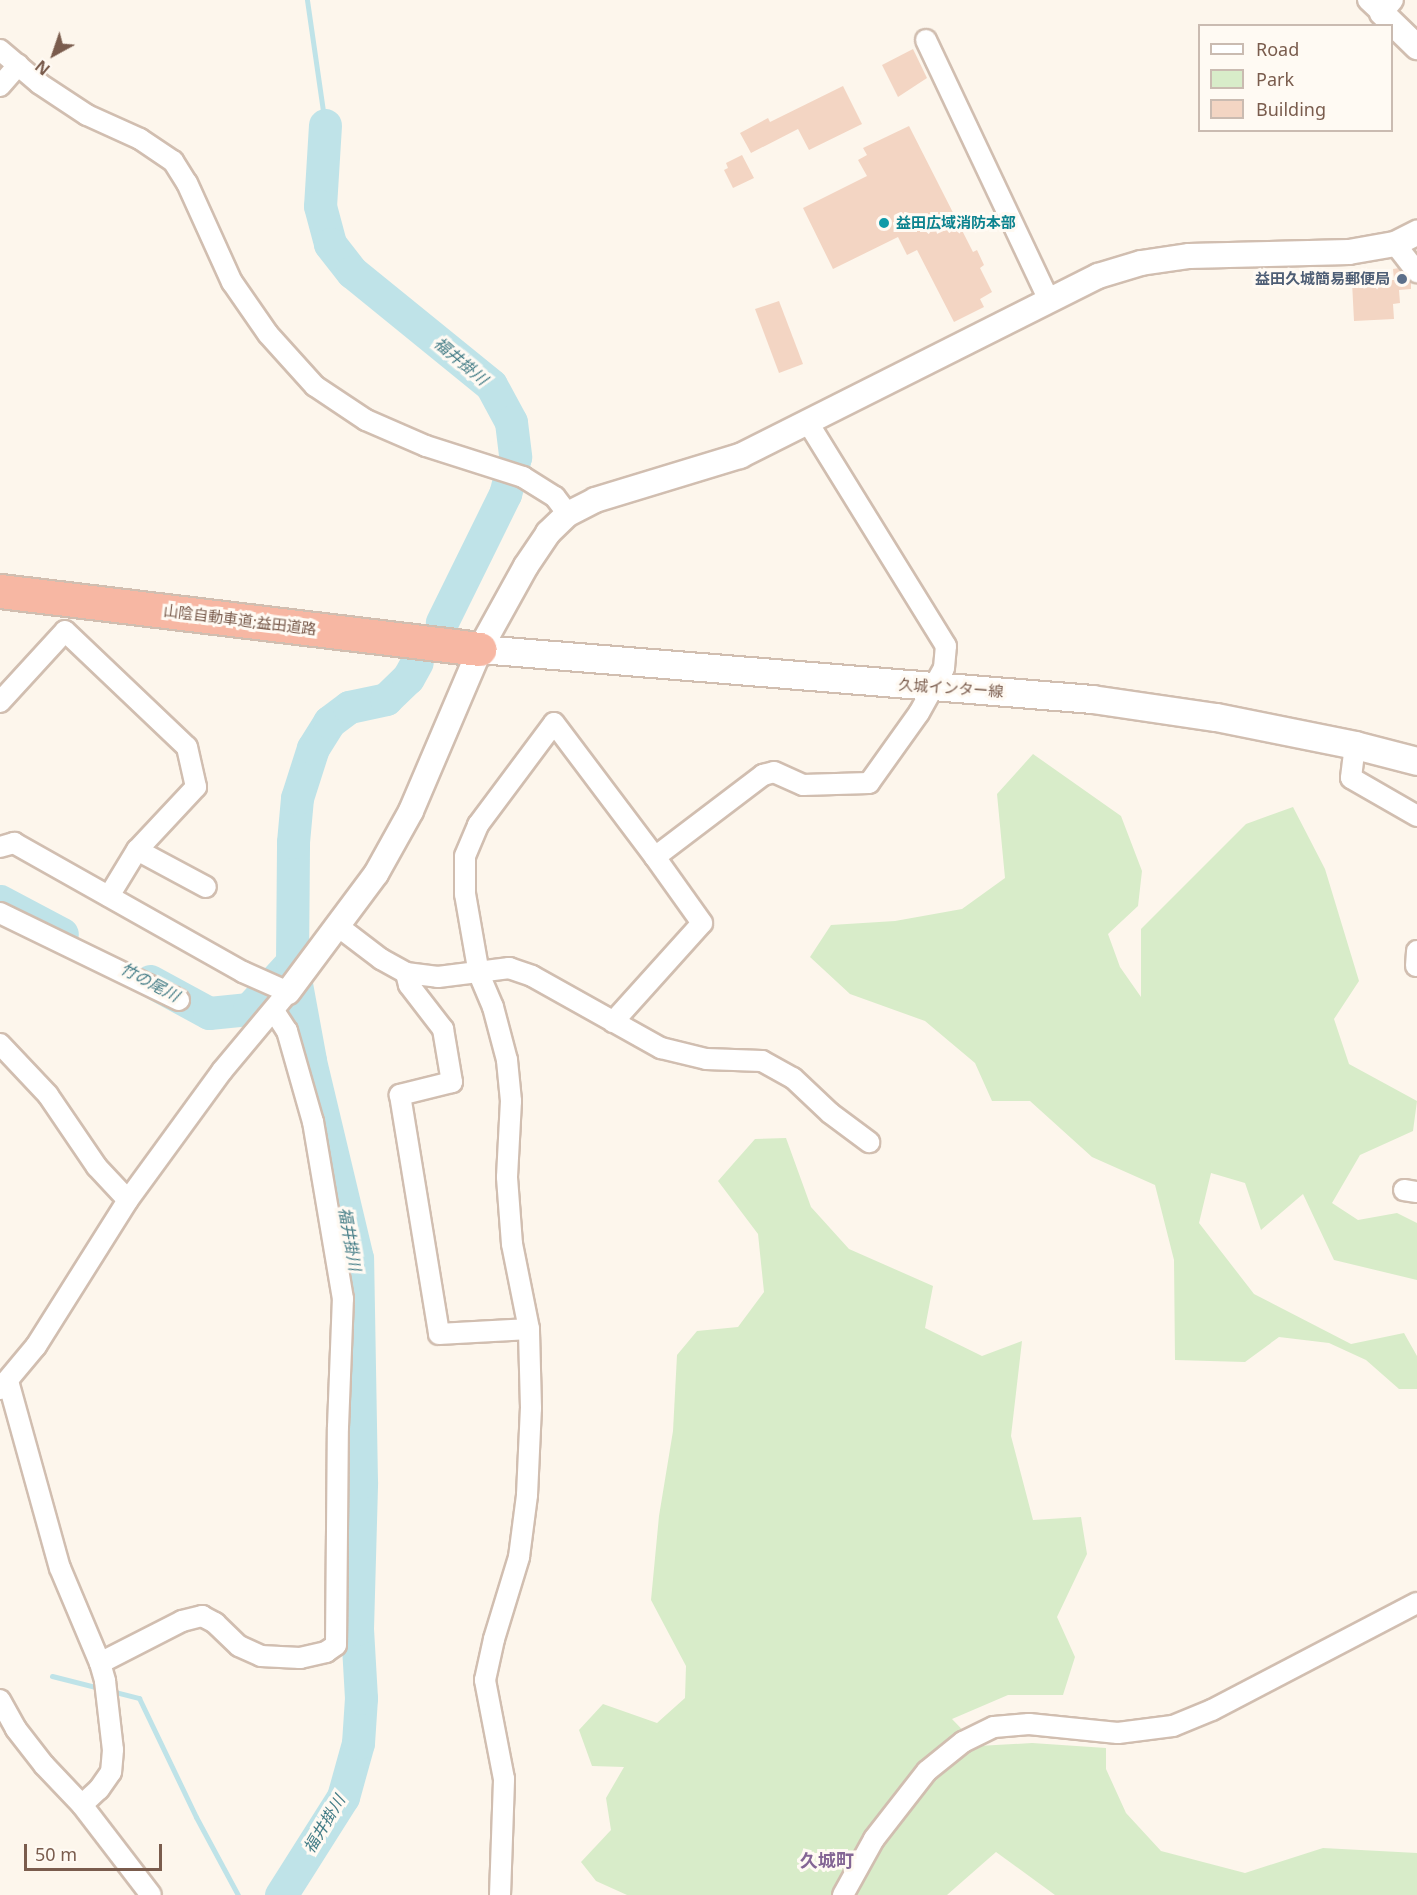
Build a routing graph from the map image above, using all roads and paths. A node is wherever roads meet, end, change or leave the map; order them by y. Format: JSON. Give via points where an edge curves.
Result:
{"nodes":[{"id":1,"x":1381,"y":4,"type":"edge"},
{"id":2,"x":926,"y":40,"type":"dead end"},
{"id":3,"x":1417,"y":47,"type":"edge"},
{"id":4,"x":0,"y":50,"type":"edge"},
{"id":5,"x":18,"y":65,"type":"junction"},
{"id":6,"x":0,"y":86,"type":"edge"},
{"id":7,"x":1417,"y":232,"type":"edge"},
{"id":8,"x":1395,"y":244,"type":"junction"},
{"id":9,"x":1417,"y":272,"type":"edge"},
{"id":10,"x":1049,"y":300,"type":"junction"},
{"id":11,"x":807,"y":421,"type":"junction"},
{"id":12,"x":568,"y":514,"type":"junction"},
{"id":13,"x":0,"y":591,"type":"edge"},
{"id":14,"x":480,"y":649,"type":"junction"},
{"id":15,"x":934,"y":686,"type":"junction"},
{"id":16,"x":0,"y":702,"type":"edge"},
{"id":17,"x":1355,"y":745,"type":"junction"},
{"id":18,"x":1417,"y":761,"type":"edge"},
{"id":19,"x":1417,"y":816,"type":"edge"},
{"id":20,"x":0,"y":847,"type":"edge"},
{"id":21,"x":137,"y":850,"type":"junction"},
{"id":22,"x":655,"y":857,"type":"junction"},
{"id":23,"x":206,"y":886,"type":"dead end"},
{"id":24,"x":109,"y":896,"type":"junction"},
{"id":25,"x":0,"y":914,"type":"edge"},
{"id":26,"x":339,"y":927,"type":"junction"},
{"id":27,"x":1417,"y":951,"type":"edge"},
{"id":28,"x":1416,"y":966,"type":"edge"},
{"id":29,"x":406,"y":974,"type":"junction"},
{"id":30,"x":478,"y":974,"type":"junction"},
{"id":31,"x":179,"y":1000,"type":"dead end"},
{"id":32,"x":281,"y":1002,"type":"junction"},
{"id":33,"x":614,"y":1022,"type":"junction"},
{"id":34,"x":0,"y":1044,"type":"edge"},
{"id":35,"x":869,"y":1142,"type":"dead end"},
{"id":36,"x":128,"y":1200,"type":"junction"},
{"id":37,"x":529,"y":1329,"type":"junction"},
{"id":38,"x":4,"y":1385,"type":"edge"},
{"id":39,"x":1417,"y":1603,"type":"edge"},
{"id":40,"x":100,"y":1664,"type":"junction"},
{"id":41,"x":0,"y":1700,"type":"edge"},
{"id":42,"x":82,"y":1805,"type":"junction"},
{"id":43,"x":151,"y":1895,"type":"edge"},
{"id":44,"x":500,"y":1895,"type":"edge"},
{"id":45,"x":843,"y":1895,"type":"edge"}],
"edges":[{"from":1,"to":3,"type":"street"},
{"from":2,"to":10,"type":"street"},
{"from":4,"to":5,"type":"street"},
{"from":5,"to":6,"type":"street"},
{"from":5,"to":12,"type":"street","via":[[87,115],[140,139],[173,161],[232,282],[268,334],[315,387],[366,420],[426,446],[523,477],[555,497]]},
{"from":7,"to":8,"type":"street"},
{"from":8,"to":9,"type":"street"},
{"from":8,"to":10,"type":"street","via":[[1349,252],[1189,256],[1141,262],[1098,276]]},
{"from":10,"to":11,"type":"street"},
{"from":11,"to":12,"type":"street","via":[[740,456],[595,500]]},
{"from":11,"to":15,"type":"street","via":[[946,646],[944,668]]},
{"from":12,"to":14,"type":"street","via":[[548,533],[526,566]]},
{"from":13,"to":14,"type":"highway","name":"山陰自動車道;益田道路"},
{"from":14,"to":15,"type":"main road","name":"久城インター線"},
{"from":14,"to":26,"type":"street","via":[[411,811],[376,874]]},
{"from":15,"to":17,"type":"main road","name":"久城インター線","via":[[1092,699],[1216,717]]},
{"from":15,"to":22,"type":"street","via":[[869,783],[802,785],[774,772],[763,775]]},
{"from":16,"to":21,"type":"street","via":[[65,630],[187,747],[196,788]]},
{"from":17,"to":18,"type":"main road","name":"久城インター線"},
{"from":17,"to":19,"type":"street","via":[[1351,778]]},
{"from":20,"to":24,"type":"street","via":[[14,843]]},
{"from":21,"to":23,"type":"street"},
{"from":21,"to":24,"type":"street"},
{"from":22,"to":30,"type":"street","via":[[554,723],[478,825],[465,855],[465,894]]},
{"from":22,"to":33,"type":"street","via":[[702,923]]},
{"from":24,"to":32,"type":"street","via":[[243,972]]},
{"from":25,"to":31,"type":"street"},
{"from":26,"to":29,"type":"street"},
{"from":26,"to":32,"type":"street"},
{"from":27,"to":28,"type":"street"},
{"from":29,"to":30,"type":"street"},
{"from":29,"to":37,"type":"street","via":[[409,985],[443,1029],[452,1082],[399,1095],[439,1334]]},
{"from":30,"to":33,"type":"street","via":[[509,968],[532,976]]},
{"from":30,"to":37,"type":"street","via":[[493,1007],[507,1060],[511,1101],[507,1177],[512,1244]]},
{"from":32,"to":36,"type":"street","via":[[222,1071]]},
{"from":32,"to":40,"type":"street","via":[[313,1122],[343,1299],[336,1645],[326,1652],[300,1658],[261,1656],[239,1646],[202,1616],[182,1621]]},
{"from":33,"to":35,"type":"street","via":[[661,1048],[706,1059],[762,1062],[793,1078]]},
{"from":34,"to":36,"type":"street","via":[[48,1095],[97,1167]]},
{"from":36,"to":38,"type":"street","via":[[36,1346]]},
{"from":37,"to":44,"type":"street","via":[[527,1495],[519,1557],[485,1680],[504,1779]]},
{"from":38,"to":40,"type":"street","via":[[60,1568]]},
{"from":39,"to":45,"type":"street","via":[[1212,1710],[1173,1726],[1118,1733],[1029,1724],[994,1727],[963,1742],[927,1771],[880,1830]]},
{"from":40,"to":42,"type":"street","via":[[113,1750],[111,1772]]},
{"from":41,"to":42,"type":"street","via":[[16,1729],[44,1765]]},
{"from":42,"to":43,"type":"street"}]}
